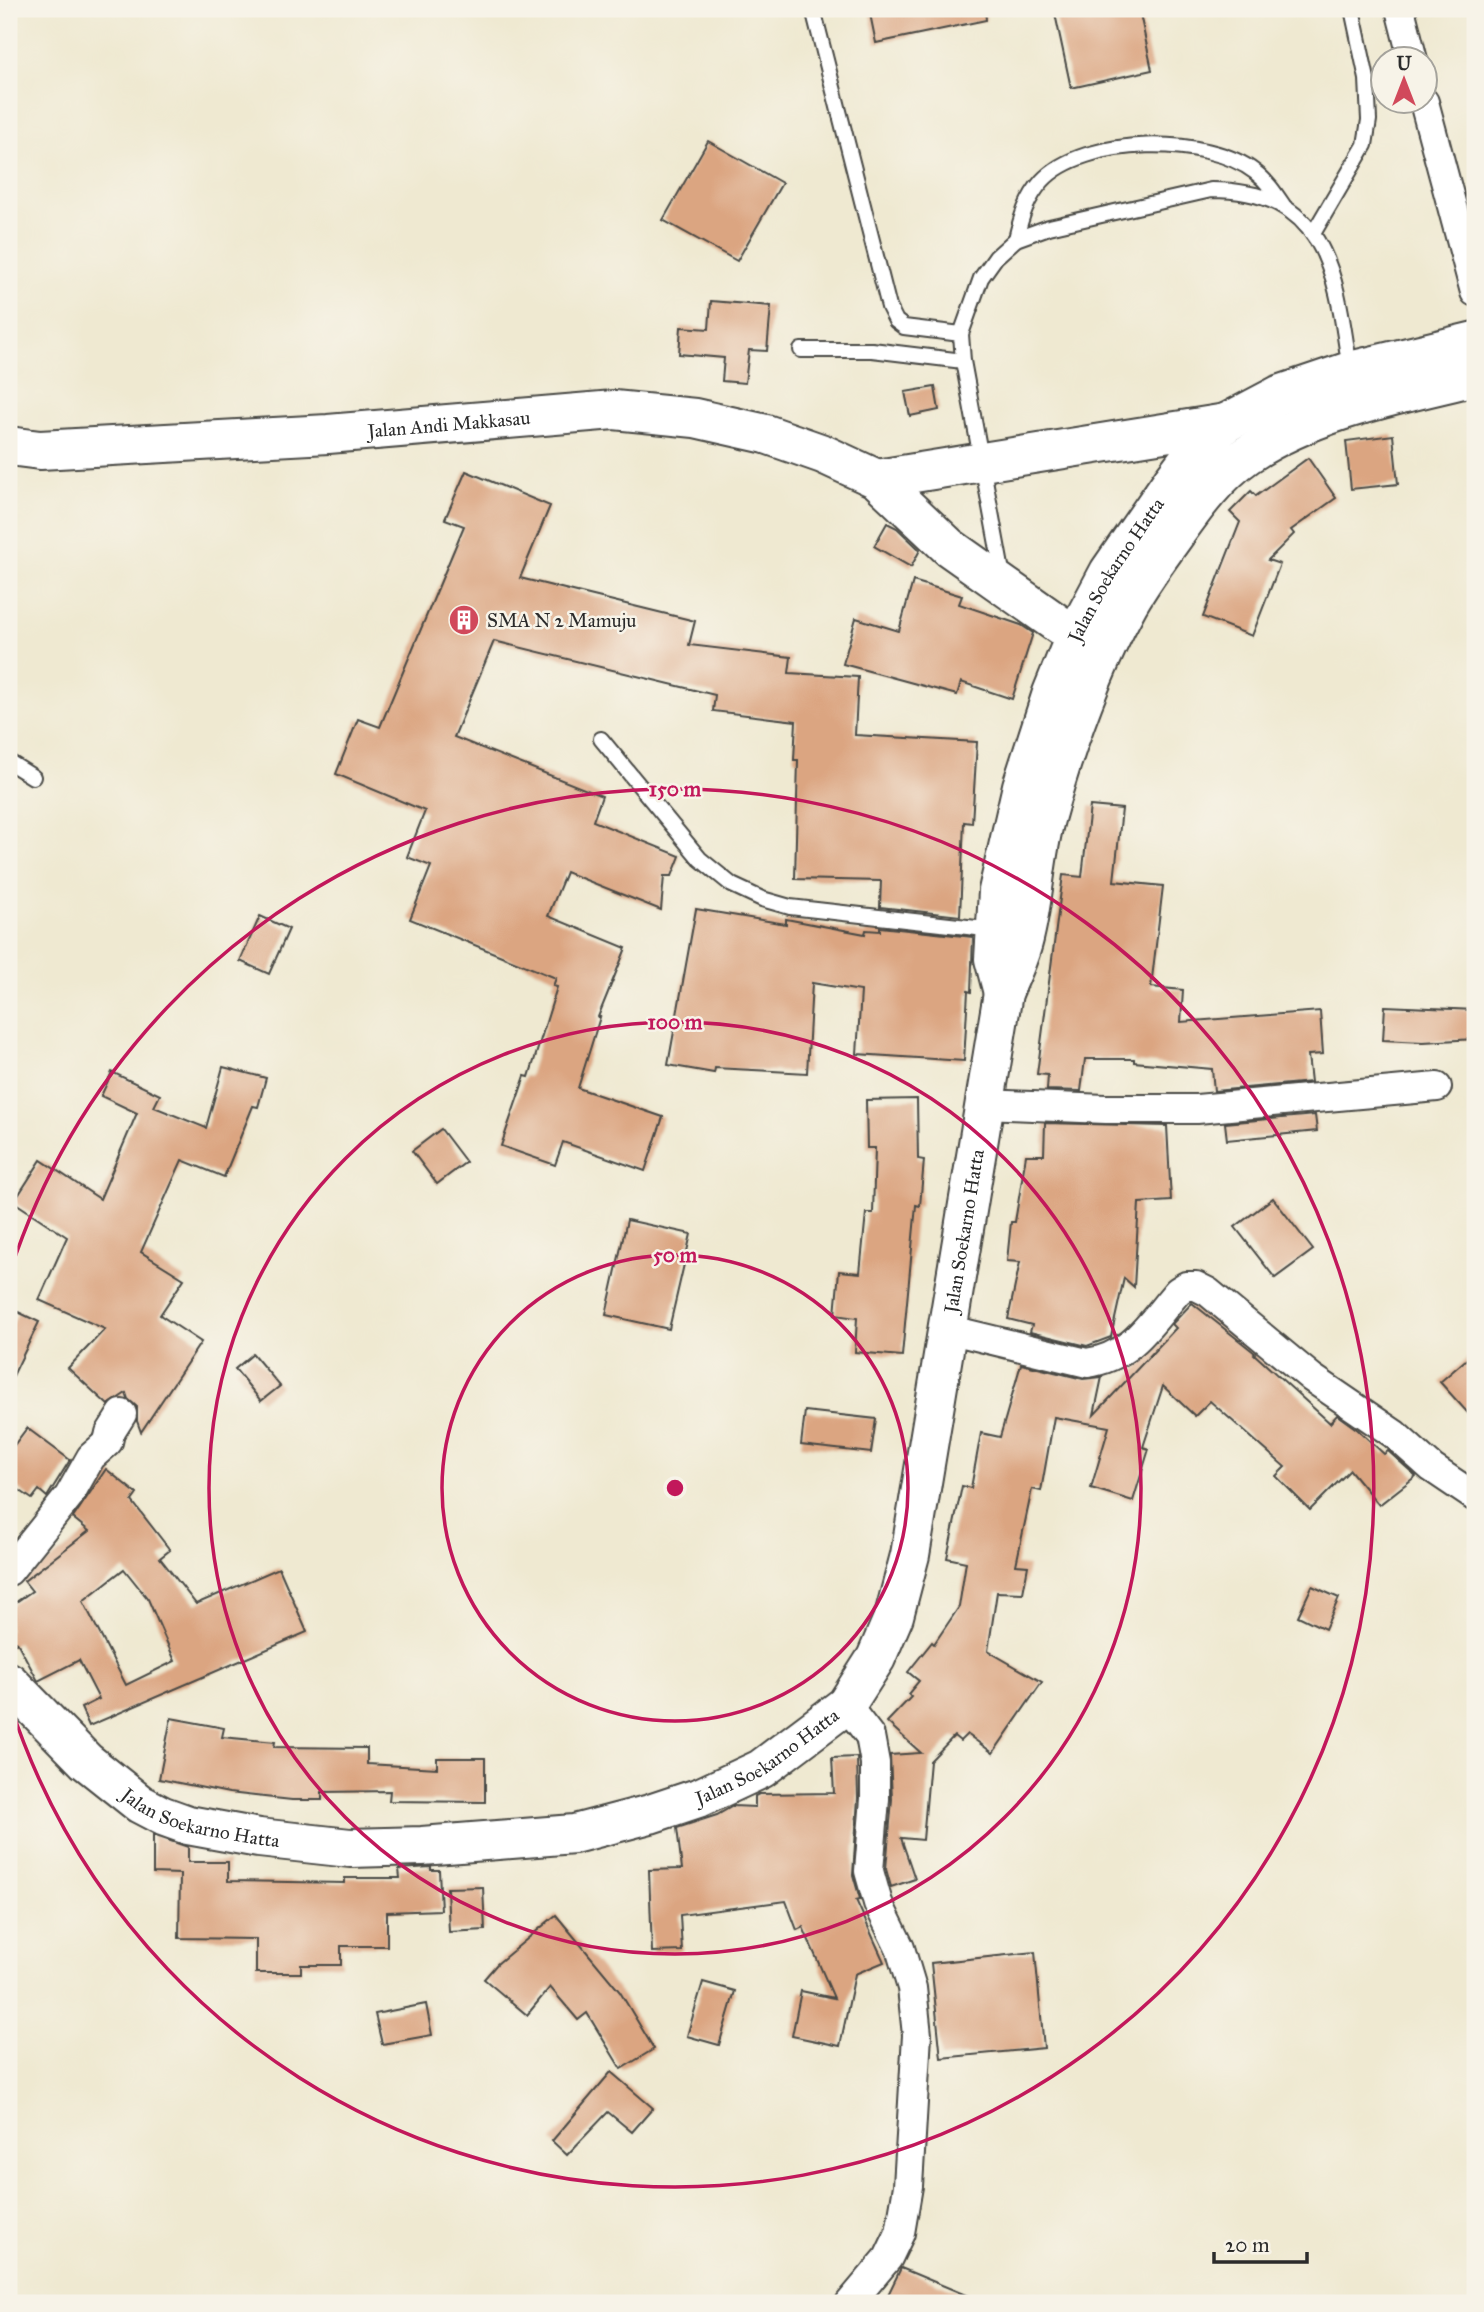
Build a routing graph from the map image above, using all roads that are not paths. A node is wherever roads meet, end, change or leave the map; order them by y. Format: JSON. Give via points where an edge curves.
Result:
{"nodes":[{"id":1,"x":813,"y":9,"type":"edge"},
{"id":2,"x":1352,"y":9,"type":"edge"},
{"id":3,"x":1399,"y":9,"type":"edge"},
{"id":4,"x":1409,"y":46,"type":"edge"},
{"id":5,"x":1428,"y":116,"type":"edge"},
{"id":6,"x":1283,"y":206,"type":"junction"},
{"id":7,"x":1314,"y":232,"type":"junction"},
{"id":8,"x":1016,"y":239,"type":"junction"},
{"id":9,"x":1475,"y":292,"type":"edge"},
{"id":10,"x":961,"y":334,"type":"junction"},
{"id":11,"x":1475,"y":341,"type":"edge"},
{"id":12,"x":802,"y":350,"type":"dead end"},
{"id":13,"x":963,"y":361,"type":"junction"},
{"id":14,"x":1350,"y":371,"type":"junction"},
{"id":15,"x":1475,"y":376,"type":"edge"},
{"id":16,"x":1226,"y":423,"type":"junction"},
{"id":17,"x":9,"y":446,"type":"edge"},
{"id":18,"x":983,"y":463,"type":"junction"},
{"id":19,"x":877,"y":480,"type":"junction"},
{"id":20,"x":1005,"y":586,"type":"junction"},
{"id":21,"x":1087,"y":649,"type":"junction"},
{"id":22,"x":601,"y":739,"type":"dead end"},
{"id":23,"x":9,"y":762,"type":"edge"},
{"id":24,"x":33,"y":777,"type":"dead end"},
{"id":25,"x":1010,"y":932,"type":"junction"},
{"id":26,"x":1437,"y":1087,"type":"dead end"},
{"id":27,"x":984,"y":1104,"type":"junction"},
{"id":28,"x":947,"y":1329,"type":"junction"},
{"id":29,"x":121,"y":1414,"type":"dead end"},
{"id":30,"x":1475,"y":1497,"type":"edge"},
{"id":31,"x":9,"y":1571,"type":"edge"},
{"id":32,"x":9,"y":1682,"type":"edge"},
{"id":33,"x":846,"y":1705,"type":"junction"},
{"id":34,"x":850,"y":2303,"type":"edge"}],
"edges":[{"from":1,"to":10,"type":"lane","via":[[888,307],[904,327]]},
{"from":2,"to":7,"type":"lane","via":[[1367,79],[1365,145]]},
{"from":3,"to":4,"type":"street"},
{"from":5,"to":9,"type":"street"},
{"from":6,"to":7,"type":"lane"},
{"from":6,"to":8,"type":"lane","via":[[1262,195],[1211,190],[1049,227]]},
{"from":6,"to":8,"type":"lane","via":[[1270,186],[1235,160],[1182,145],[1138,146],[1074,160],[1044,179],[1022,215]]},
{"from":7,"to":14,"type":"lane","via":[[1326,254]]},
{"from":8,"to":10,"type":"lane","via":[[981,278]]},
{"from":10,"to":13,"type":"lane"},
{"from":11,"to":14,"type":"street","name":"Jalan Soekarno Hatta"},
{"from":12,"to":13,"type":"lane","via":[[872,350]]},
{"from":13,"to":18,"type":"lane"},
{"from":14,"to":16,"type":"street","name":"Jalan Soekarno Hatta","via":[[1279,396]]},
{"from":15,"to":21,"type":"street","name":"Jalan Soekarno Hatta","via":[[1337,412],[1246,456],[1220,478],[1127,606]]},
{"from":16,"to":18,"type":"street"},
{"from":16,"to":21,"type":"street","name":"Jalan Soekarno Hatta","via":[[1194,452],[1109,572]]},
{"from":17,"to":19,"type":"street","name":"Jalan Andi Makkasau","via":[[40,450],[328,434],[614,410],[695,418],[766,434]]},
{"from":18,"to":19,"type":"street"},
{"from":18,"to":20,"type":"lane"},
{"from":19,"to":20,"type":"street","name":"Jalan Andi Makkasau","via":[[949,547]]},
{"from":20,"to":21,"type":"street","name":"Jalan Andi Makkasau"},
{"from":21,"to":25,"type":"street","name":"Jalan Soekarno Hatta","via":[[1052,693],[1022,786],[998,891]]},
{"from":22,"to":25,"type":"lane","via":[[700,859],[732,885],[790,907]]},
{"from":23,"to":24,"type":"lane"},
{"from":25,"to":27,"type":"street","name":"Jalan Soekarno Hatta","via":[[994,959],[1003,993]]},
{"from":26,"to":27,"type":"street","via":[[1197,1109]]},
{"from":27,"to":28,"type":"street","name":"Jalan Soekarno Hatta"},
{"from":28,"to":30,"type":"street","via":[[1087,1363],[1102,1361],[1135,1341],[1178,1291],[1196,1286]]},
{"from":28,"to":33,"type":"street","name":"Jalan Soekarno Hatta","via":[[910,1556],[894,1616],[876,1658]]},
{"from":29,"to":31,"type":"street","via":[[108,1442]]},
{"from":32,"to":33,"type":"street","name":"Jalan Soekarno Hatta","via":[[86,1761],[140,1804],[163,1816],[259,1838],[350,1848],[575,1834],[650,1814],[761,1769]]},
{"from":33,"to":34,"type":"street","via":[[870,1736],[875,1799],[869,1871],[912,1988],[916,2035],[908,2186],[900,2233],[888,2258]]}]}
